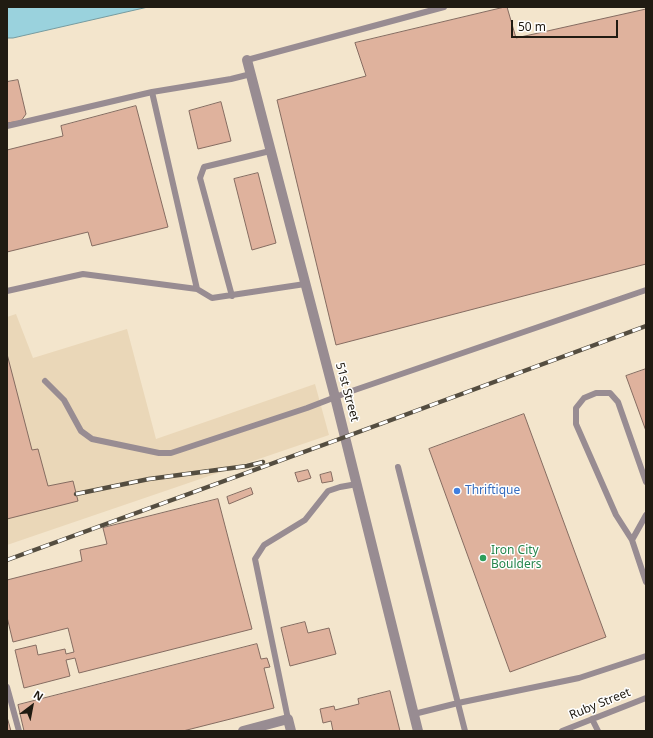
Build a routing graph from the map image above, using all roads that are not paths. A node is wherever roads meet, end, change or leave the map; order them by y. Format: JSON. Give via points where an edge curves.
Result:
{"nodes":[{"id":1,"x":444,"y":7,"type":"edge"},
{"id":2,"x":247,"y":60,"type":"joint"},
{"id":3,"x":251,"y":74,"type":"junction"},
{"id":4,"x":152,"y":92,"type":"junction"},
{"id":5,"x":7,"y":126,"type":"edge"},
{"id":6,"x":270,"y":151,"type":"junction"},
{"id":7,"x":305,"y":284,"type":"junction"},
{"id":8,"x":197,"y":289,"type":"junction"},
{"id":9,"x":646,"y":290,"type":"edge"},
{"id":10,"x":7,"y":291,"type":"edge"},
{"id":11,"x":232,"y":296,"type":"junction"},
{"id":12,"x":45,"y":381,"type":"dead end"},
{"id":13,"x":335,"y":397,"type":"junction"},
{"id":14,"x":398,"y":467,"type":"dead end"},
{"id":15,"x":646,"y":482,"type":"edge"},
{"id":16,"x":357,"y":484,"type":"junction"},
{"id":17,"x":646,"y":515,"type":"edge"},
{"id":18,"x":632,"y":540,"type":"junction"},
{"id":19,"x":646,"y":582,"type":"edge"},
{"id":20,"x":646,"y":656,"type":"edge"},
{"id":21,"x":7,"y":687,"type":"edge"},
{"id":22,"x":646,"y":698,"type":"edge"},
{"id":23,"x":458,"y":703,"type":"junction"},
{"id":24,"x":414,"y":714,"type":"junction"},
{"id":25,"x":288,"y":719,"type":"junction"},
{"id":26,"x":592,"y":719,"type":"junction"},
{"id":27,"x":19,"y":731,"type":"edge"},
{"id":28,"x":243,"y":731,"type":"edge"},
{"id":29,"x":291,"y":731,"type":"edge"},
{"id":30,"x":418,"y":731,"type":"edge"},
{"id":31,"x":465,"y":731,"type":"edge"},
{"id":32,"x":562,"y":731,"type":"edge"},
{"id":33,"x":598,"y":731,"type":"edge"}],
"edges":[{"from":1,"to":2,"type":"lane"},
{"from":2,"to":3,"type":"street","name":"51st Street"},
{"from":3,"to":4,"type":"lane"},
{"from":3,"to":6,"type":"street","name":"51st Street"},
{"from":4,"to":5,"type":"lane"},
{"from":4,"to":8,"type":"lane"},
{"from":6,"to":7,"type":"street","name":"51st Street"},
{"from":6,"to":11,"type":"lane","via":[[204,167],[200,178]]},
{"from":7,"to":11,"type":"lane"},
{"from":7,"to":13,"type":"street","name":"51st Street"},
{"from":8,"to":10,"type":"lane","via":[[83,274]]},
{"from":8,"to":11,"type":"lane","via":[[212,298]]},
{"from":9,"to":13,"type":"lane"},
{"from":12,"to":13,"type":"lane","via":[[64,400],[81,431],[92,439],[159,453],[171,453]]},
{"from":13,"to":16,"type":"street","name":"51st Street"},
{"from":14,"to":23,"type":"lane"},
{"from":15,"to":18,"type":"lane","via":[[618,402],[610,393],[596,393],[584,398],[576,408],[576,424],[616,515]]},
{"from":16,"to":24,"type":"street","name":"51st Street"},
{"from":16,"to":25,"type":"lane","via":[[328,491],[305,520],[264,545],[255,559]]},
{"from":17,"to":18,"type":"lane"},
{"from":18,"to":19,"type":"lane"},
{"from":20,"to":23,"type":"lane","via":[[579,678]]},
{"from":21,"to":27,"type":"lane"},
{"from":22,"to":26,"type":"lane","name":"Ruby Street"},
{"from":23,"to":24,"type":"lane"},
{"from":23,"to":31,"type":"lane"},
{"from":24,"to":30,"type":"street","name":"51st Street"},
{"from":25,"to":28,"type":"street"},
{"from":25,"to":29,"type":"street"},
{"from":26,"to":32,"type":"lane","name":"Ruby Street"},
{"from":26,"to":33,"type":"lane"}]}
